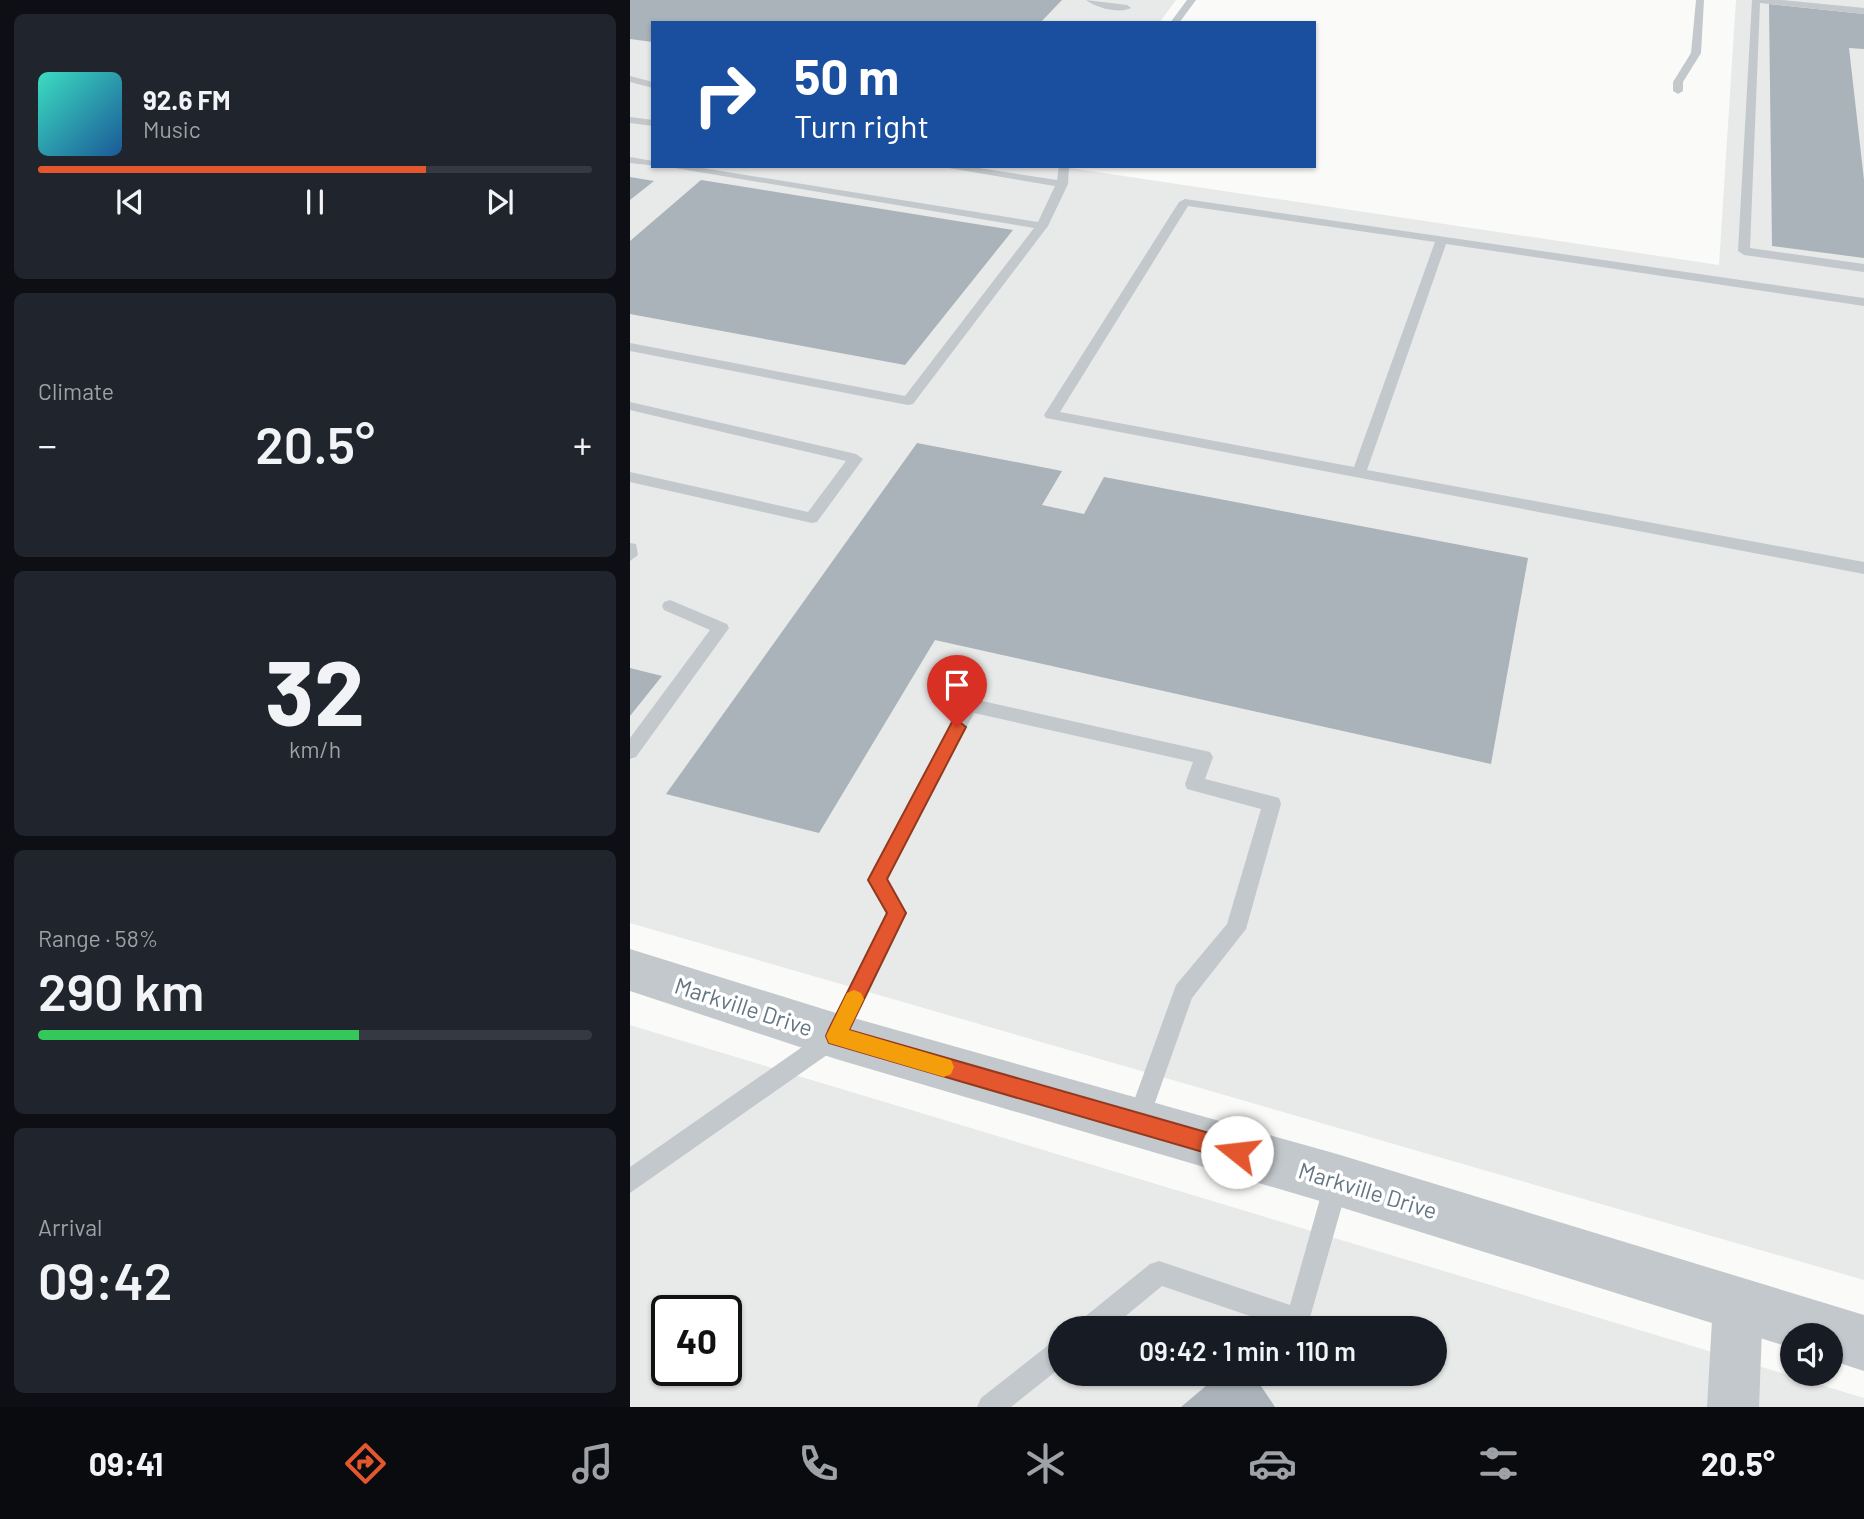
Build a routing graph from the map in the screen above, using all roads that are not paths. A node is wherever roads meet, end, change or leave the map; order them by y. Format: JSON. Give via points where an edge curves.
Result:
{"nodes":[{"id":1,"x":1090,"y":0,"type":"edge"},
{"id":2,"x":1134,"y":0,"type":"edge"},
{"id":3,"x":1192,"y":0,"type":"edge"},
{"id":4,"x":1700,"y":0,"type":"edge"},
{"id":5,"x":1864,"y":10,"type":"edge"},
{"id":6,"x":1176,"y":21,"type":"edge"},
{"id":7,"x":630,"y":79,"type":"edge"},
{"id":8,"x":651,"y":84,"type":"edge"},
{"id":9,"x":1678,"y":91,"type":"dead end"},
{"id":10,"x":630,"y":120,"type":"edge"},
{"id":11,"x":651,"y":123,"type":"edge"},
{"id":12,"x":630,"y":160,"type":"edge"},
{"id":13,"x":651,"y":164,"type":"edge"},
{"id":14,"x":682,"y":168,"type":"edge"},
{"id":15,"x":955,"y":168,"type":"edge"},
{"id":16,"x":1064,"y":168,"type":"edge"},
{"id":17,"x":1062,"y":184,"type":"junction"},
{"id":18,"x":1042,"y":226,"type":"junction"},
{"id":19,"x":1442,"y":240,"type":"junction"},
{"id":20,"x":1864,"y":268,"type":"edge"},
{"id":21,"x":1864,"y":302,"type":"edge"},
{"id":22,"x":630,"y":347,"type":"edge"},
{"id":23,"x":630,"y":406,"type":"edge"},
{"id":24,"x":1359,"y":473,"type":"junction"},
{"id":25,"x":630,"y":477,"type":"edge"},
{"id":26,"x":630,"y":548,"type":"edge"},
{"id":27,"x":630,"y":555,"type":"edge"},
{"id":28,"x":1864,"y":568,"type":"edge"},
{"id":29,"x":670,"y":606,"type":"dead end"},
{"id":30,"x":630,"y":752,"type":"edge"},
{"id":31,"x":630,"y":970,"type":"edge"},
{"id":32,"x":836,"y":1036,"type":"junction"},
{"id":33,"x":1136,"y":1124,"type":"junction"},
{"id":34,"x":1337,"y":1180,"type":"junction"},
{"id":35,"x":630,"y":1181,"type":"edge"},
{"id":36,"x":1738,"y":1303,"type":"junction"},
{"id":37,"x":1106,"y":1316,"type":"edge"},
{"id":38,"x":1286,"y":1316,"type":"edge"},
{"id":39,"x":1299,"y":1316,"type":"edge"},
{"id":40,"x":1864,"y":1343,"type":"edge"},
{"id":41,"x":1048,"y":1361,"type":"edge"},
{"id":42,"x":990,"y":1407,"type":"edge"},
{"id":43,"x":1733,"y":1407,"type":"edge"}],
"edges":[{"from":1,"to":2,"type":"lane","via":[[1123,12]]},
{"from":3,"to":6,"type":"lane"},
{"from":4,"to":9,"type":"lane","via":[[1696,53],[1678,82]]},
{"from":5,"to":20,"type":"lane","via":[[1756,0],[1744,251]]},
{"from":7,"to":8,"type":"lane"},
{"from":10,"to":11,"type":"lane"},
{"from":12,"to":13,"type":"lane"},
{"from":14,"to":18,"type":"lane"},
{"from":15,"to":17,"type":"lane"},
{"from":16,"to":17,"type":"lane"},
{"from":17,"to":18,"type":"lane"},
{"from":18,"to":22,"type":"lane","via":[[908,401]]},
{"from":19,"to":21,"type":"lane"},
{"from":19,"to":24,"type":"lane"},
{"from":19,"to":24,"type":"lane","via":[[1185,202],[1051,415]]},
{"from":23,"to":25,"type":"lane","via":[[856,458],[812,518]]},
{"from":24,"to":28,"type":"lane"},
{"from":26,"to":27,"type":"lane"},
{"from":29,"to":30,"type":"lane","via":[[721,628]]},
{"from":31,"to":32,"type":"street","name":"Markville Drive"},
{"from":32,"to":33,"type":"street","name":"Markville Drive"},
{"from":32,"to":33,"type":"lane","via":[[897,913],[877,880],[969,705],[1204,757],[1194,784],[1272,804],[1236,929],[1183,992]]},
{"from":32,"to":35,"type":"lane"},
{"from":33,"to":34,"type":"street","name":"Markville Drive"},
{"from":34,"to":36,"type":"street","name":"Markville Drive"},
{"from":34,"to":39,"type":"lane"},
{"from":36,"to":40,"type":"street","name":"Markville Drive"},
{"from":36,"to":43,"type":"street"},
{"from":37,"to":38,"type":"lane","via":[[1159,1273]]},
{"from":41,"to":42,"type":"lane"}]}
